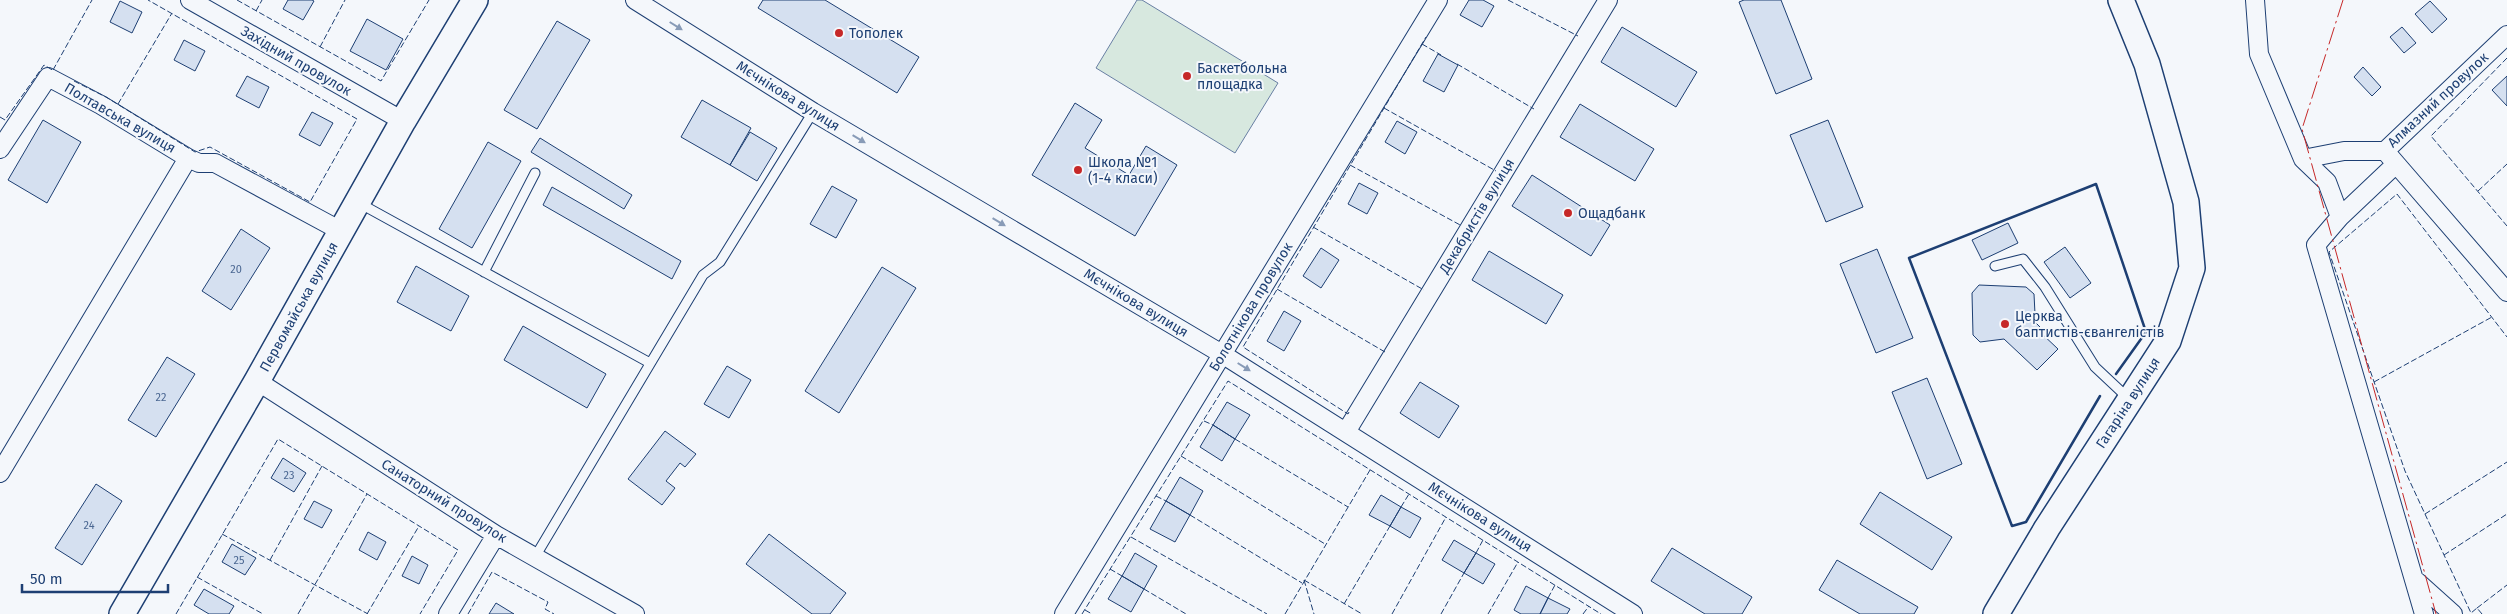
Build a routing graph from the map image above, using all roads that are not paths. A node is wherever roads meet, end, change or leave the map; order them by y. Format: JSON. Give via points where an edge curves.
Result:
{"nodes":[{"id":1,"x":190,"y":0,"type":"edge"},
{"id":2,"x":474,"y":0,"type":"edge"},
{"id":3,"x":635,"y":0,"type":"edge"},
{"id":4,"x":1608,"y":0,"type":"edge"},
{"id":5,"x":2121,"y":0,"type":"edge"},
{"id":6,"x":2256,"y":0,"type":"edge"},
{"id":7,"x":1434,"y":1,"type":"edge"},
{"id":8,"x":2507,"y":35,"type":"edge"},
{"id":9,"x":813,"y":112,"type":"junction"},
{"id":10,"x":403,"y":121,"type":"junction"},
{"id":11,"x":0,"y":149,"type":"edge"},
{"id":12,"x":2390,"y":157,"type":"junction"},
{"id":13,"x":188,"y":158,"type":"junction"},
{"id":14,"x":2303,"y":159,"type":"junction"},
{"id":15,"x":535,"y":173,"type":"dead end"},
{"id":16,"x":358,"y":202,"type":"junction"},
{"id":17,"x":2340,"y":217,"type":"junction"},
{"id":18,"x":341,"y":231,"type":"junction"},
{"id":19,"x":1995,"y":266,"type":"dead end"},
{"id":20,"x":484,"y":272,"type":"junction"},
{"id":21,"x":2507,"y":292,"type":"edge"},
{"id":22,"x":1222,"y":354,"type":"junction"},
{"id":23,"x":650,"y":363,"type":"junction"},
{"id":24,"x":257,"y":381,"type":"junction"},
{"id":25,"x":2130,"y":399,"type":"junction"},
{"id":26,"x":1346,"y":432,"type":"junction"},
{"id":27,"x":0,"y":473,"type":"edge"},
{"id":28,"x":496,"y":535,"type":"junction"},
{"id":29,"x":535,"y":557,"type":"junction"},
{"id":30,"x":2413,"y":579,"type":"junction"},
{"id":31,"x":122,"y":614,"type":"edge"},
{"id":32,"x":448,"y":614,"type":"edge"},
{"id":33,"x":635,"y":614,"type":"edge"},
{"id":34,"x":1064,"y":614,"type":"edge"},
{"id":35,"x":1633,"y":614,"type":"edge"},
{"id":36,"x":1996,"y":614,"type":"edge"},
{"id":37,"x":2424,"y":614,"type":"edge"},
{"id":38,"x":2453,"y":614,"type":"edge"}],
"edges":[{"from":1,"to":10,"type":"street","name":"Західний провулок"},
{"from":2,"to":10,"type":"main road","name":"Первомайська вулиця"},
{"from":3,"to":9,"type":"street","name":"Мєчнікова вулиця","one_way":true},
{"from":4,"to":26,"type":"street","name":"Декабристів вулиця"},
{"from":5,"to":25,"type":"main road","name":"Гагаріна вулиця","via":[[2147,64],[2186,202],[2192,268],[2168,341]]},
{"from":6,"to":14,"type":"street","via":[[2259,54]]},
{"from":7,"to":22,"type":"street","name":"Болотнікова провулок"},
{"from":8,"to":12,"type":"street","name":"Алмазний провулок"},
{"from":9,"to":22,"type":"street","name":"Мєчнікова вулиця","one_way":true},
{"from":9,"to":23,"type":"lane","via":[[720,262],[703,275]]},
{"from":10,"to":16,"type":"main road","name":"Первомайська вулиця"},
{"from":11,"to":13,"type":"street","name":"Полтавська вулиця","via":[[48,77],[102,105]]},
{"from":12,"to":14,"type":"street","name":"Алмазний провулок","via":[[2344,151]]},
{"from":12,"to":17,"type":"street"},
{"from":12,"to":21,"type":"street"},
{"from":13,"to":18,"type":"street","via":[[199,163],[215,163]]},
{"from":13,"to":27,"type":"street"},
{"from":14,"to":17,"type":"street","via":[[2327,182]]},
{"from":15,"to":20,"type":"lane"},
{"from":16,"to":18,"type":"main road","name":"Первомайська вулиця"},
{"from":16,"to":20,"type":"lane"},
{"from":17,"to":30,"type":"street","via":[[2316,245]]},
{"from":18,"to":24,"type":"main road","name":"Первомайська вулиця"},
{"from":19,"to":25,"type":"lane","via":[[2023,259],[2045,287],[2096,367]]},
{"from":20,"to":23,"type":"lane"},
{"from":22,"to":26,"type":"street","name":"Мєчнікова вулиця","one_way":true},
{"from":22,"to":34,"type":"street","name":"Болотнікова провулок"},
{"from":23,"to":29,"type":"lane"},
{"from":24,"to":28,"type":"street","name":"Санаторний провулок"},
{"from":24,"to":31,"type":"main road","name":"Первомайська вулиця"},
{"from":25,"to":36,"type":"main road","name":"Гагаріна вулиця"},
{"from":26,"to":35,"type":"street","name":"Мєчнікова вулиця"},
{"from":28,"to":29,"type":"street","name":"Санаторний провулок"},
{"from":28,"to":32,"type":"street"},
{"from":29,"to":33,"type":"street","name":"Санаторний провулок"},
{"from":30,"to":37,"type":"street"},
{"from":30,"to":38,"type":"street"}]}
